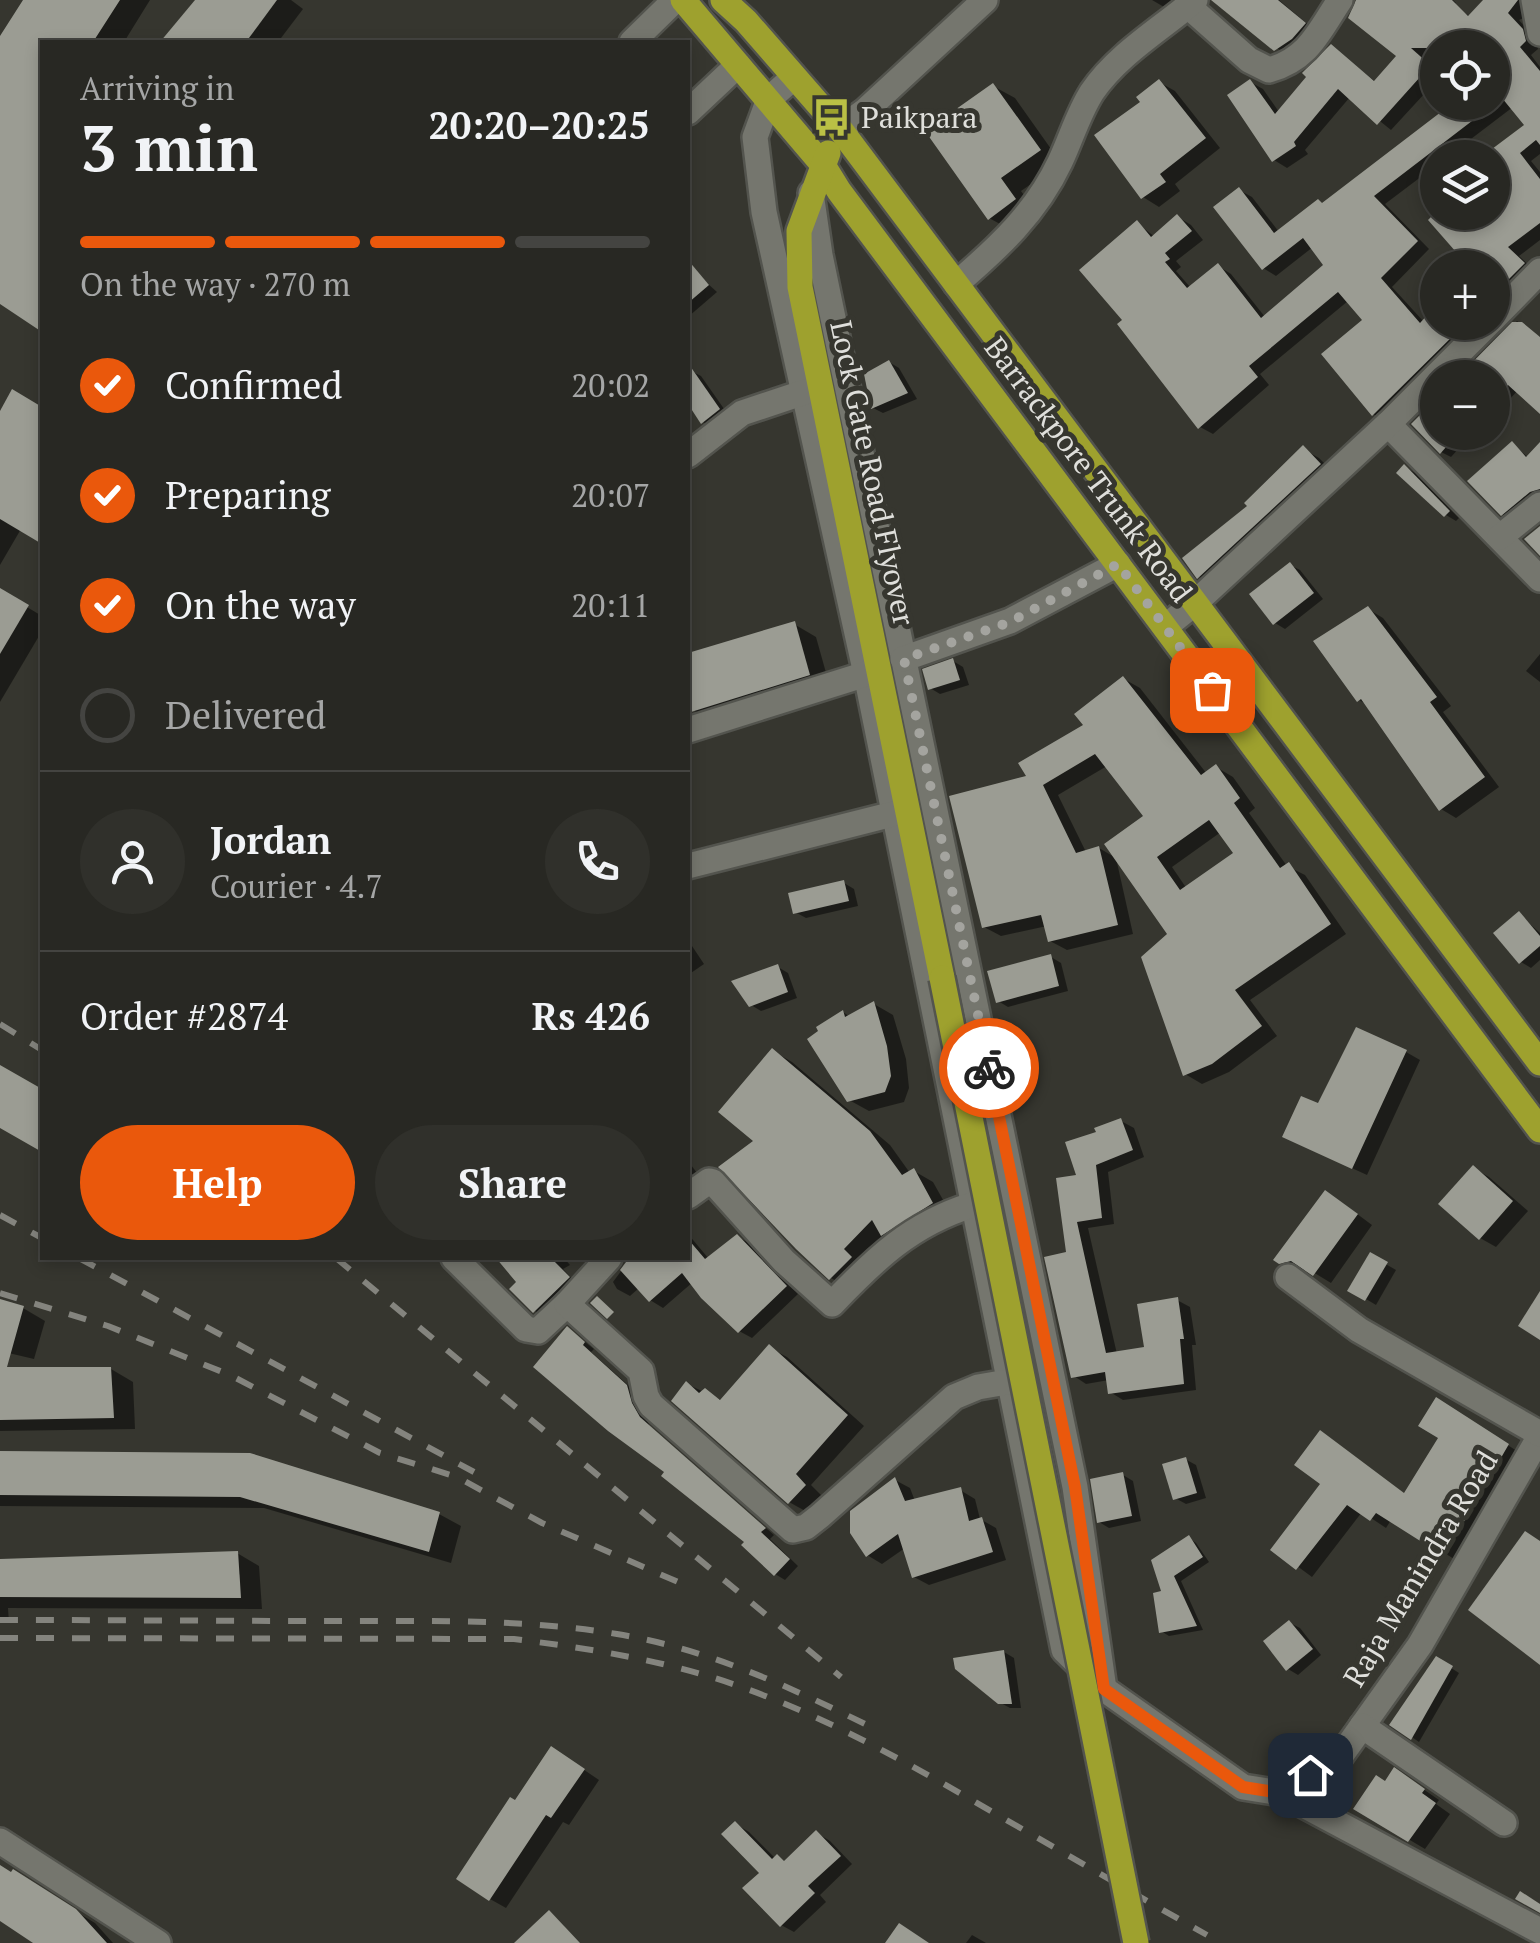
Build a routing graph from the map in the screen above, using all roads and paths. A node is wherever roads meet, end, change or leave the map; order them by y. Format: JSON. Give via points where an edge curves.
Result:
{"nodes":[{"id":1,"x":674,"y":0,"type":"edge"},
{"id":2,"x":682,"y":0,"type":"edge"},
{"id":3,"x":985,"y":0,"type":"edge"},
{"id":4,"x":1340,"y":0,"type":"edge"},
{"id":5,"x":1534,"y":0,"type":"edge"},
{"id":6,"x":725,"y":1,"type":"edge"},
{"id":7,"x":1192,"y":3,"type":"edge"},
{"id":8,"x":1540,"y":32,"type":"edge"},
{"id":9,"x":634,"y":40,"type":"edge"},
{"id":10,"x":738,"y":65,"type":"junction"},
{"id":11,"x":794,"y":77,"type":"junction"},
{"id":12,"x":769,"y":99,"type":"junction"},
{"id":13,"x":690,"y":110,"type":"edge"},
{"id":14,"x":840,"y":129,"type":"junction"},
{"id":15,"x":823,"y":166,"type":"junction"},
{"id":16,"x":811,"y":193,"type":"junction"},
{"id":17,"x":1540,"y":271,"type":"edge"},
{"id":18,"x":956,"y":284,"type":"junction"},
{"id":19,"x":1510,"y":302,"type":"edge"},
{"id":20,"x":1472,"y":340,"type":"edge"},
{"id":21,"x":805,"y":392,"type":"junction"},
{"id":22,"x":1388,"y":424,"type":"junction"},
{"id":23,"x":690,"y":452,"type":"edge"},
{"id":24,"x":1540,"y":504,"type":"edge"},
{"id":25,"x":1500,"y":538,"type":"junction"},
{"id":26,"x":1118,"y":564,"type":"junction"},
{"id":27,"x":1540,"y":579,"type":"edge"},
{"id":28,"x":1195,"y":603,"type":"junction"},
{"id":29,"x":1165,"y":627,"type":"junction"},
{"id":30,"x":904,"y":659,"type":"junction"},
{"id":31,"x":866,"y":674,"type":"junction"},
{"id":32,"x":690,"y":729,"type":"edge"},
{"id":33,"x":894,"y":814,"type":"junction"},
{"id":34,"x":690,"y":865,"type":"edge"},
{"id":35,"x":1540,"y":1063,"type":"edge"},
{"id":36,"x":1540,"y":1130,"type":"edge"},
{"id":37,"x":690,"y":1194,"type":"edge"},
{"id":38,"x":972,"y":1205,"type":"junction"},
{"id":39,"x":456,"y":1260,"type":"edge"},
{"id":40,"x":608,"y":1260,"type":"edge"},
{"id":41,"x":1288,"y":1277,"type":"dead end"},
{"id":42,"x":567,"y":1304,"type":"junction"},
{"id":43,"x":1007,"y":1382,"type":"junction"},
{"id":44,"x":1540,"y":1435,"type":"edge"},
{"id":45,"x":1104,"y":1689,"type":"junction"},
{"id":46,"x":1362,"y":1726,"type":"junction"},
{"id":47,"x":1281,"y":1793,"type":"junction"},
{"id":48,"x":1504,"y":1823,"type":"dead end"},
{"id":49,"x":0,"y":1841,"type":"edge"},
{"id":50,"x":1540,"y":1931,"type":"edge"},
{"id":51,"x":158,"y":1943,"type":"edge"},
{"id":52,"x":1136,"y":1943,"type":"edge"}],
"edges":[{"from":1,"to":9,"type":"street"},
{"from":2,"to":10,"type":"main road","name":"Barrackpore Trunk Road"},
{"from":3,"to":14,"type":"street"},
{"from":4,"to":7,"type":"street","via":[[1314,44],[1269,70],[1249,60]]},
{"from":5,"to":8,"type":"street"},
{"from":6,"to":11,"type":"main road","name":"Barrackpore Trunk Road"},
{"from":7,"to":18,"type":"street","via":[[1094,89],[1024,221]]},
{"from":10,"to":12,"type":"main road","name":"Barrackpore Trunk Road"},
{"from":10,"to":13,"type":"street"},
{"from":11,"to":12,"type":"street"},
{"from":11,"to":14,"type":"main road","name":"Barrackpore Trunk Road"},
{"from":12,"to":15,"type":"main road","name":"Barrackpore Trunk Road"},
{"from":12,"to":21,"type":"street","via":[[755,137],[764,212]]},
{"from":14,"to":15,"type":"main road","name":"Lock Gate Road Flyover"},
{"from":14,"to":18,"type":"main road","name":"Barrackpore Trunk Road"},
{"from":15,"to":16,"type":"main road","name":"Lock Gate Road Flyover"},
{"from":15,"to":26,"type":"main road","name":"Barrackpore Trunk Road"},
{"from":16,"to":30,"type":"street"},
{"from":16,"to":52,"type":"main road","name":"Lock Gate Road Flyover","bridge":true,"via":[[799,230],[800,287]]},
{"from":17,"to":19,"type":"street"},
{"from":18,"to":28,"type":"main road","name":"Barrackpore Trunk Road"},
{"from":20,"to":22,"type":"street"},
{"from":21,"to":23,"type":"street","via":[[742,413]]},
{"from":21,"to":31,"type":"street"},
{"from":22,"to":25,"type":"street"},
{"from":22,"to":28,"type":"street"},
{"from":24,"to":25,"type":"street"},
{"from":25,"to":27,"type":"street"},
{"from":26,"to":29,"type":"main road","name":"Barrackpore Trunk Road"},
{"from":26,"to":30,"type":"street","via":[[1010,622]]},
{"from":28,"to":29,"type":"street"},
{"from":28,"to":35,"type":"main road","name":"Barrackpore Trunk Road"},
{"from":29,"to":36,"type":"main road","name":"Barrackpore Trunk Road"},
{"from":30,"to":45,"type":"street","via":[[1075,1487]]},
{"from":31,"to":32,"type":"street"},
{"from":31,"to":33,"type":"street"},
{"from":33,"to":34,"type":"street"},
{"from":33,"to":38,"type":"street"},
{"from":37,"to":38,"type":"street","via":[[713,1182],[832,1304],[908,1234]]},
{"from":38,"to":43,"type":"street"},
{"from":39,"to":42,"type":"street","via":[[526,1330],[538,1331]]},
{"from":40,"to":42,"type":"street"},
{"from":41,"to":44,"type":"street","via":[[1359,1330]]},
{"from":42,"to":43,"type":"street","via":[[641,1371],[651,1404],[793,1530],[820,1516],[954,1398]]},
{"from":43,"to":45,"type":"street","via":[[1064,1650]]},
{"from":44,"to":46,"type":"street","name":"Raja Manindra Road","via":[[1420,1645]]},
{"from":45,"to":47,"type":"street","via":[[1243,1787]]},
{"from":46,"to":47,"type":"street","name":"Raja Manindra Road","via":[[1340,1756]]},
{"from":46,"to":48,"type":"street"},
{"from":47,"to":50,"type":"street"},
{"from":49,"to":51,"type":"street"}]}
